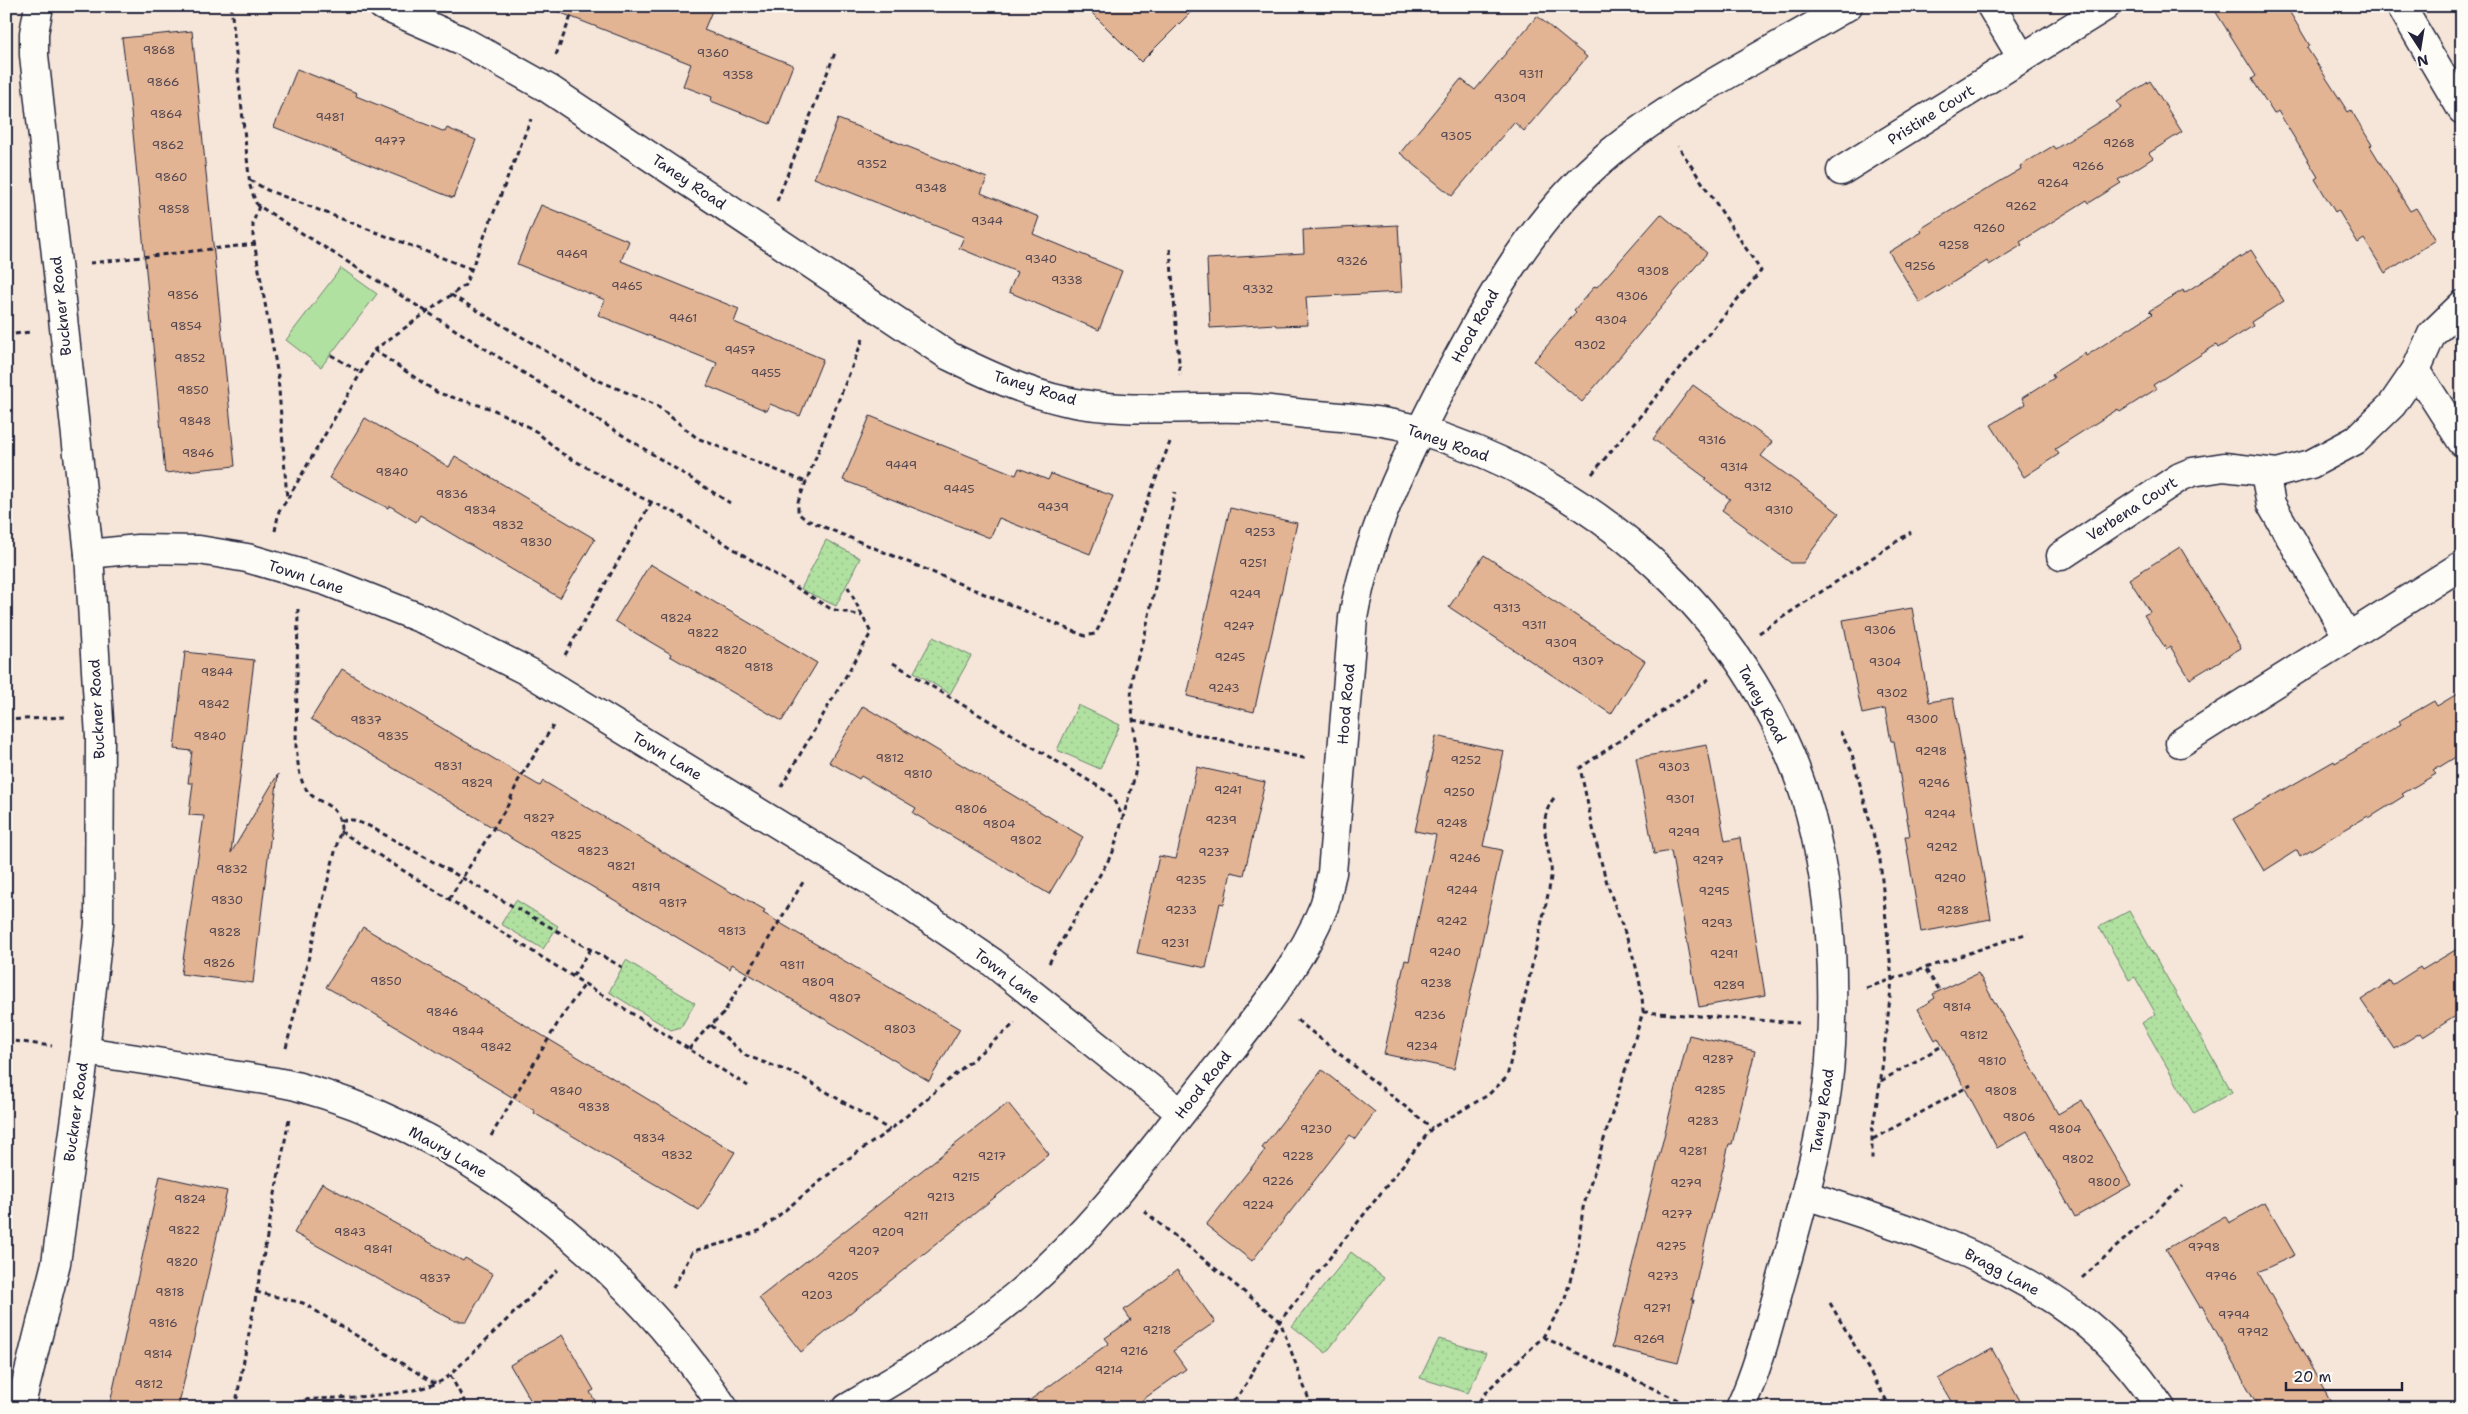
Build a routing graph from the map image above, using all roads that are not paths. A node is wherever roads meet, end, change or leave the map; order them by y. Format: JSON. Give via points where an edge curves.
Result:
{"nodes":[{"id":1,"x":39,"y":6,"type":"edge"},
{"id":2,"x":383,"y":6,"type":"edge"},
{"id":3,"x":1848,"y":6,"type":"edge"},
{"id":4,"x":1991,"y":6,"type":"edge"},
{"id":5,"x":2106,"y":6,"type":"edge"},
{"id":6,"x":2401,"y":6,"type":"edge"},
{"id":7,"x":2022,"y":58,"type":"junction"},
{"id":8,"x":2462,"y":110,"type":"edge"},
{"id":9,"x":1841,"y":172,"type":"dead end"},
{"id":10,"x":2462,"y":305,"type":"edge"},
{"id":11,"x":2416,"y":370,"type":"junction"},
{"id":12,"x":1419,"y":430,"type":"junction"},
{"id":13,"x":2462,"y":442,"type":"edge"},
{"id":14,"x":2265,"y":472,"type":"junction"},
{"id":15,"x":89,"y":554,"type":"junction"},
{"id":16,"x":2061,"y":556,"type":"dead end"},
{"id":17,"x":2462,"y":566,"type":"edge"},
{"id":18,"x":2348,"y":638,"type":"junction"},
{"id":19,"x":2180,"y":743,"type":"dead end"},
{"id":20,"x":85,"y":1051,"type":"junction"},
{"id":21,"x":1181,"y":1113,"type":"junction"},
{"id":22,"x":1805,"y":1195,"type":"junction"},
{"id":23,"x":20,"y":1408,"type":"edge"},
{"id":24,"x":724,"y":1408,"type":"edge"},
{"id":25,"x":847,"y":1408,"type":"edge"},
{"id":26,"x":1740,"y":1408,"type":"edge"},
{"id":27,"x":2161,"y":1408,"type":"edge"}],
"edges":[{"from":1,"to":15,"type":"street","name":"Buckner Road","via":[[34,55]]},
{"from":2,"to":12,"type":"street","name":"Taney Road","via":[[461,40],[544,86],[948,356],[1005,383],[1065,401],[1128,409],[1251,408],[1352,418]]},
{"from":3,"to":12,"type":"street","name":"Hood Road","via":[[1658,117],[1608,154],[1558,203],[1506,270]]},
{"from":4,"to":7,"type":"street"},
{"from":5,"to":7,"type":"street","name":"Pristine Court"},
{"from":6,"to":8,"type":"street"},
{"from":7,"to":9,"type":"street","name":"Pristine Court"},
{"from":10,"to":11,"type":"street","name":"Verbena Court","via":[[2432,334]]},
{"from":11,"to":13,"type":"street"},
{"from":11,"to":14,"type":"street","name":"Verbena Court","via":[[2392,405],[2356,440],[2312,464],[2277,473]]},
{"from":12,"to":21,"type":"street","name":"Hood Road","via":[[1390,496],[1360,583],[1353,618],[1332,872],[1325,904],[1292,966],[1270,998]]},
{"from":12,"to":22,"type":"street","name":"Taney Road","via":[[1506,464],[1571,499],[1634,545],[1688,596],[1735,655],[1766,704],[1796,772],[1810,814],[1828,909],[1833,971],[1826,1095],[1818,1146]]},
{"from":14,"to":16,"type":"street","name":"Verbena Court","via":[[2224,467],[2192,472]]},
{"from":14,"to":18,"type":"street","via":[[2272,504]]},
{"from":15,"to":20,"type":"street","name":"Buckner Road","via":[[100,737],[99,915]]},
{"from":15,"to":21,"type":"street","name":"Town Lane","via":[[138,549],[199,550],[247,558],[326,581],[430,622],[560,690],[895,896],[992,962]]},
{"from":17,"to":18,"type":"street"},
{"from":18,"to":19,"type":"street"},
{"from":20,"to":23,"type":"street","name":"Buckner Road","via":[[56,1263]]},
{"from":20,"to":24,"type":"street","name":"Maury Lane","via":[[286,1084],[390,1120],[474,1164],[606,1267],[656,1318]]},
{"from":21,"to":25,"type":"street","name":"Hood Road","via":[[1119,1191],[1073,1242],[1021,1292],[980,1325]]},
{"from":22,"to":26,"type":"street","name":"Taney Road","via":[[1757,1364]]},
{"from":22,"to":27,"type":"street","name":"Bragg Lane","via":[[1947,1243],[2006,1272],[2078,1317],[2126,1361]]}]}
